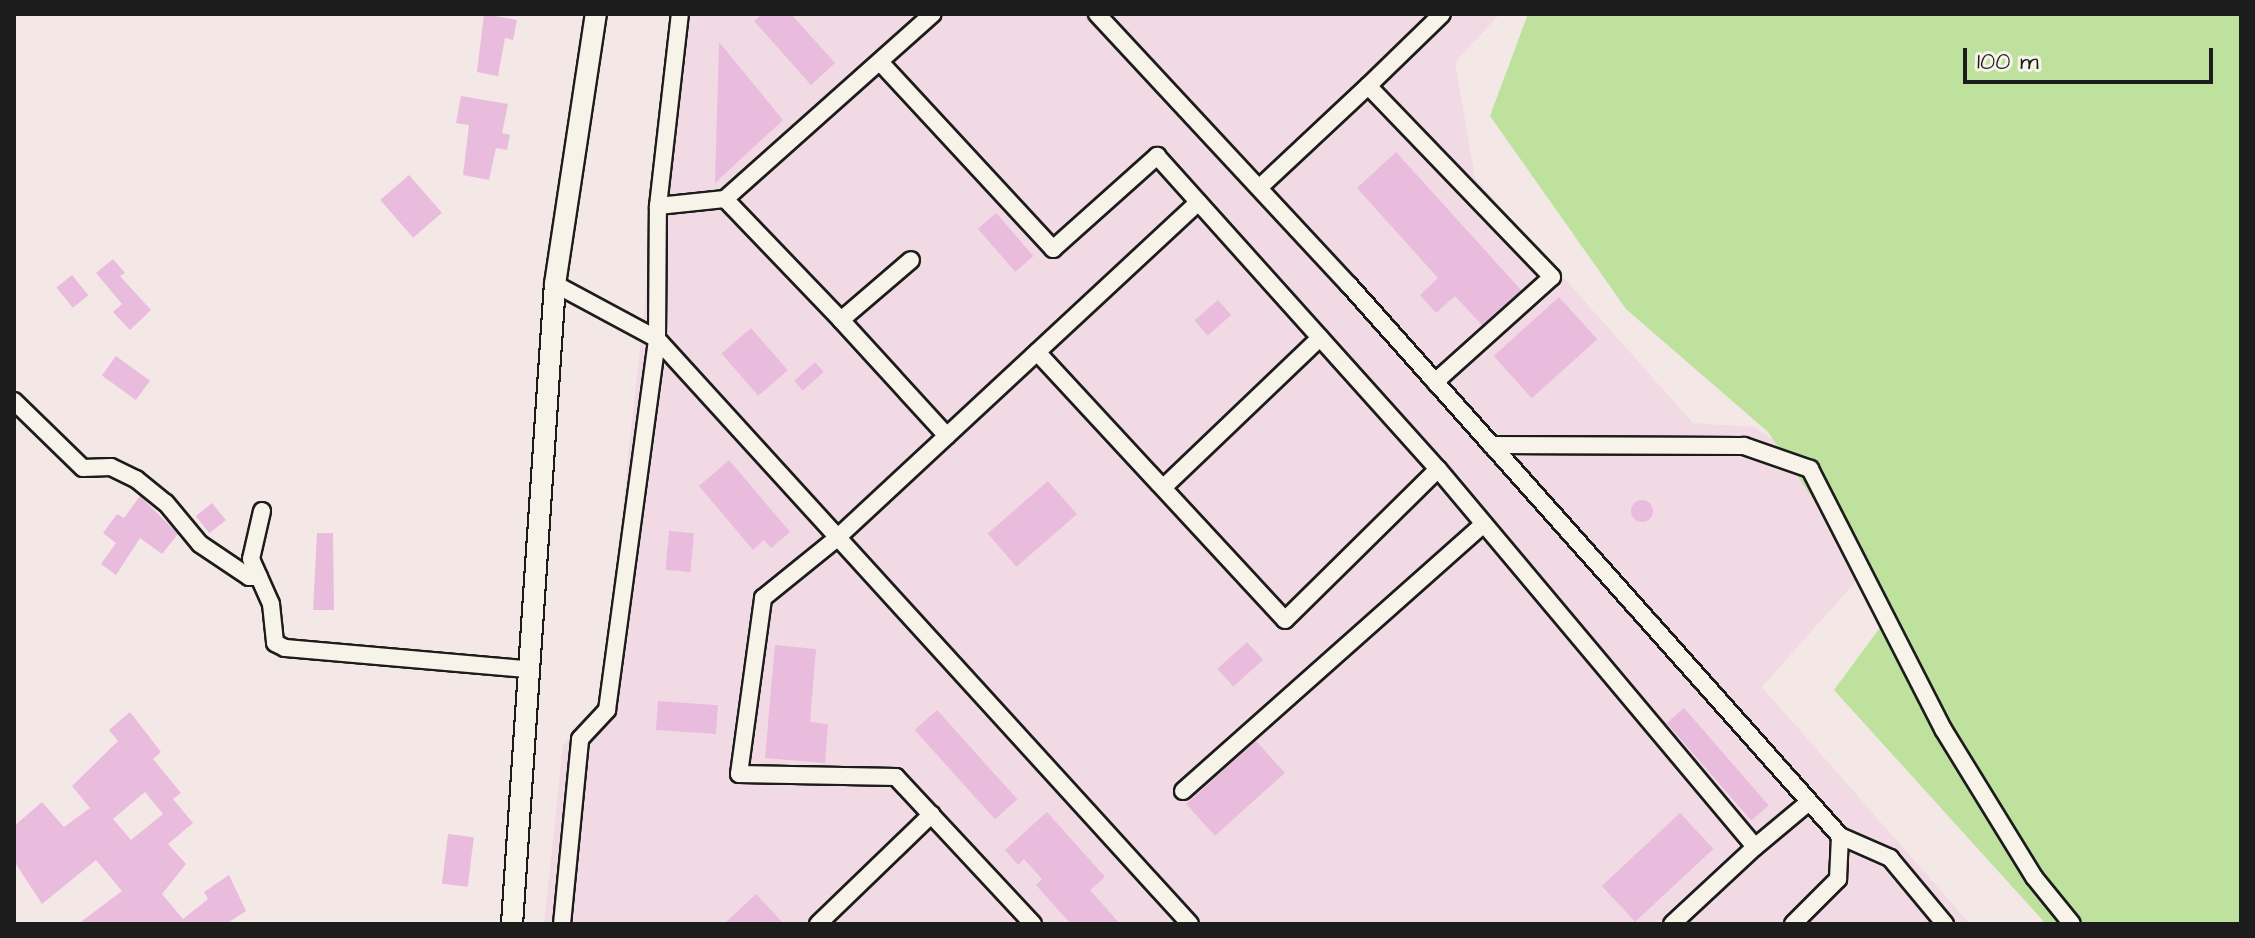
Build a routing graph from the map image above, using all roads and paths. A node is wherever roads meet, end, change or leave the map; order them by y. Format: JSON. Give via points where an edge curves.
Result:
{"nodes":[{"id":1,"x":596,"y":14,"type":"edge"},
{"id":2,"x":680,"y":14,"type":"edge"},
{"id":3,"x":933,"y":14,"type":"edge"},
{"id":4,"x":1097,"y":14,"type":"edge"},
{"id":5,"x":1442,"y":14,"type":"edge"},
{"id":6,"x":880,"y":62,"type":"junction"},
{"id":7,"x":1368,"y":86,"type":"junction"},
{"id":8,"x":1260,"y":187,"type":"junction"},
{"id":9,"x":725,"y":199,"type":"junction"},
{"id":10,"x":1198,"y":202,"type":"junction"},
{"id":11,"x":658,"y":206,"type":"junction"},
{"id":12,"x":911,"y":260,"type":"dead end"},
{"id":13,"x":555,"y":284,"type":"junction"},
{"id":14,"x":841,"y":320,"type":"junction"},
{"id":15,"x":1320,"y":338,"type":"junction"},
{"id":16,"x":657,"y":339,"type":"junction"},
{"id":17,"x":1037,"y":352,"type":"junction"},
{"id":18,"x":1435,"y":382,"type":"junction"},
{"id":19,"x":14,"y":401,"type":"edge"},
{"id":20,"x":947,"y":436,"type":"junction"},
{"id":21,"x":1491,"y":445,"type":"junction"},
{"id":22,"x":1438,"y":469,"type":"junction"},
{"id":23,"x":1166,"y":485,"type":"junction"},
{"id":24,"x":262,"y":511,"type":"dead end"},
{"id":25,"x":1484,"y":524,"type":"junction"},
{"id":26,"x":837,"y":538,"type":"junction"},
{"id":27,"x":259,"y":577,"type":"junction"},
{"id":28,"x":527,"y":669,"type":"junction"},
{"id":29,"x":1183,"y":791,"type":"dead end"},
{"id":30,"x":1809,"y":802,"type":"junction"},
{"id":31,"x":932,"y":814,"type":"junction"},
{"id":32,"x":1840,"y":836,"type":"junction"},
{"id":33,"x":1755,"y":847,"type":"junction"},
{"id":34,"x":512,"y":924,"type":"edge"},
{"id":35,"x":562,"y":924,"type":"edge"},
{"id":36,"x":818,"y":924,"type":"edge"},
{"id":37,"x":1033,"y":924,"type":"edge"},
{"id":38,"x":1190,"y":924,"type":"edge"},
{"id":39,"x":1672,"y":924,"type":"edge"},
{"id":40,"x":1793,"y":924,"type":"edge"},
{"id":41,"x":1945,"y":924,"type":"edge"},
{"id":42,"x":2072,"y":924,"type":"edge"}],
"edges":[{"from":1,"to":13,"type":"street"},
{"from":2,"to":11,"type":"street"},
{"from":3,"to":6,"type":"street"},
{"from":4,"to":8,"type":"street"},
{"from":5,"to":7,"type":"street"},
{"from":6,"to":9,"type":"street"},
{"from":6,"to":10,"type":"street","via":[[1053,249],[1157,156]]},
{"from":7,"to":8,"type":"street"},
{"from":7,"to":18,"type":"street","via":[[1552,277]]},
{"from":8,"to":18,"type":"street"},
{"from":9,"to":11,"type":"street"},
{"from":9,"to":14,"type":"street"},
{"from":10,"to":15,"type":"street"},
{"from":10,"to":17,"type":"street"},
{"from":11,"to":16,"type":"street"},
{"from":12,"to":14,"type":"street"},
{"from":13,"to":16,"type":"street"},
{"from":13,"to":28,"type":"street"},
{"from":14,"to":20,"type":"street"},
{"from":15,"to":22,"type":"street"},
{"from":15,"to":23,"type":"street"},
{"from":16,"to":26,"type":"street"},
{"from":16,"to":35,"type":"street","via":[[607,710],[580,739]]},
{"from":17,"to":20,"type":"street"},
{"from":17,"to":23,"type":"street"},
{"from":18,"to":21,"type":"street"},
{"from":19,"to":27,"type":"street","via":[[83,468],[111,467],[136,479],[166,503],[200,544],[249,577]]},
{"from":20,"to":26,"type":"street"},
{"from":21,"to":30,"type":"street"},
{"from":21,"to":42,"type":"street","via":[[1744,446],[1810,469],[1943,729],[2034,877]]},
{"from":22,"to":23,"type":"street","via":[[1285,620]]},
{"from":22,"to":25,"type":"street"},
{"from":24,"to":27,"type":"street","via":[[251,559]]},
{"from":25,"to":29,"type":"street"},
{"from":25,"to":33,"type":"street"},
{"from":26,"to":31,"type":"street","via":[[763,598],[739,774],[896,777]]},
{"from":26,"to":38,"type":"street"},
{"from":27,"to":28,"type":"street","via":[[271,604],[275,643],[285,648]]},
{"from":28,"to":34,"type":"street"},
{"from":30,"to":32,"type":"street"},
{"from":30,"to":33,"type":"street"},
{"from":31,"to":36,"type":"street"},
{"from":31,"to":37,"type":"street"},
{"from":32,"to":40,"type":"street","via":[[1838,879]]},
{"from":32,"to":41,"type":"street","via":[[1890,858]]},
{"from":33,"to":39,"type":"street"}]}
